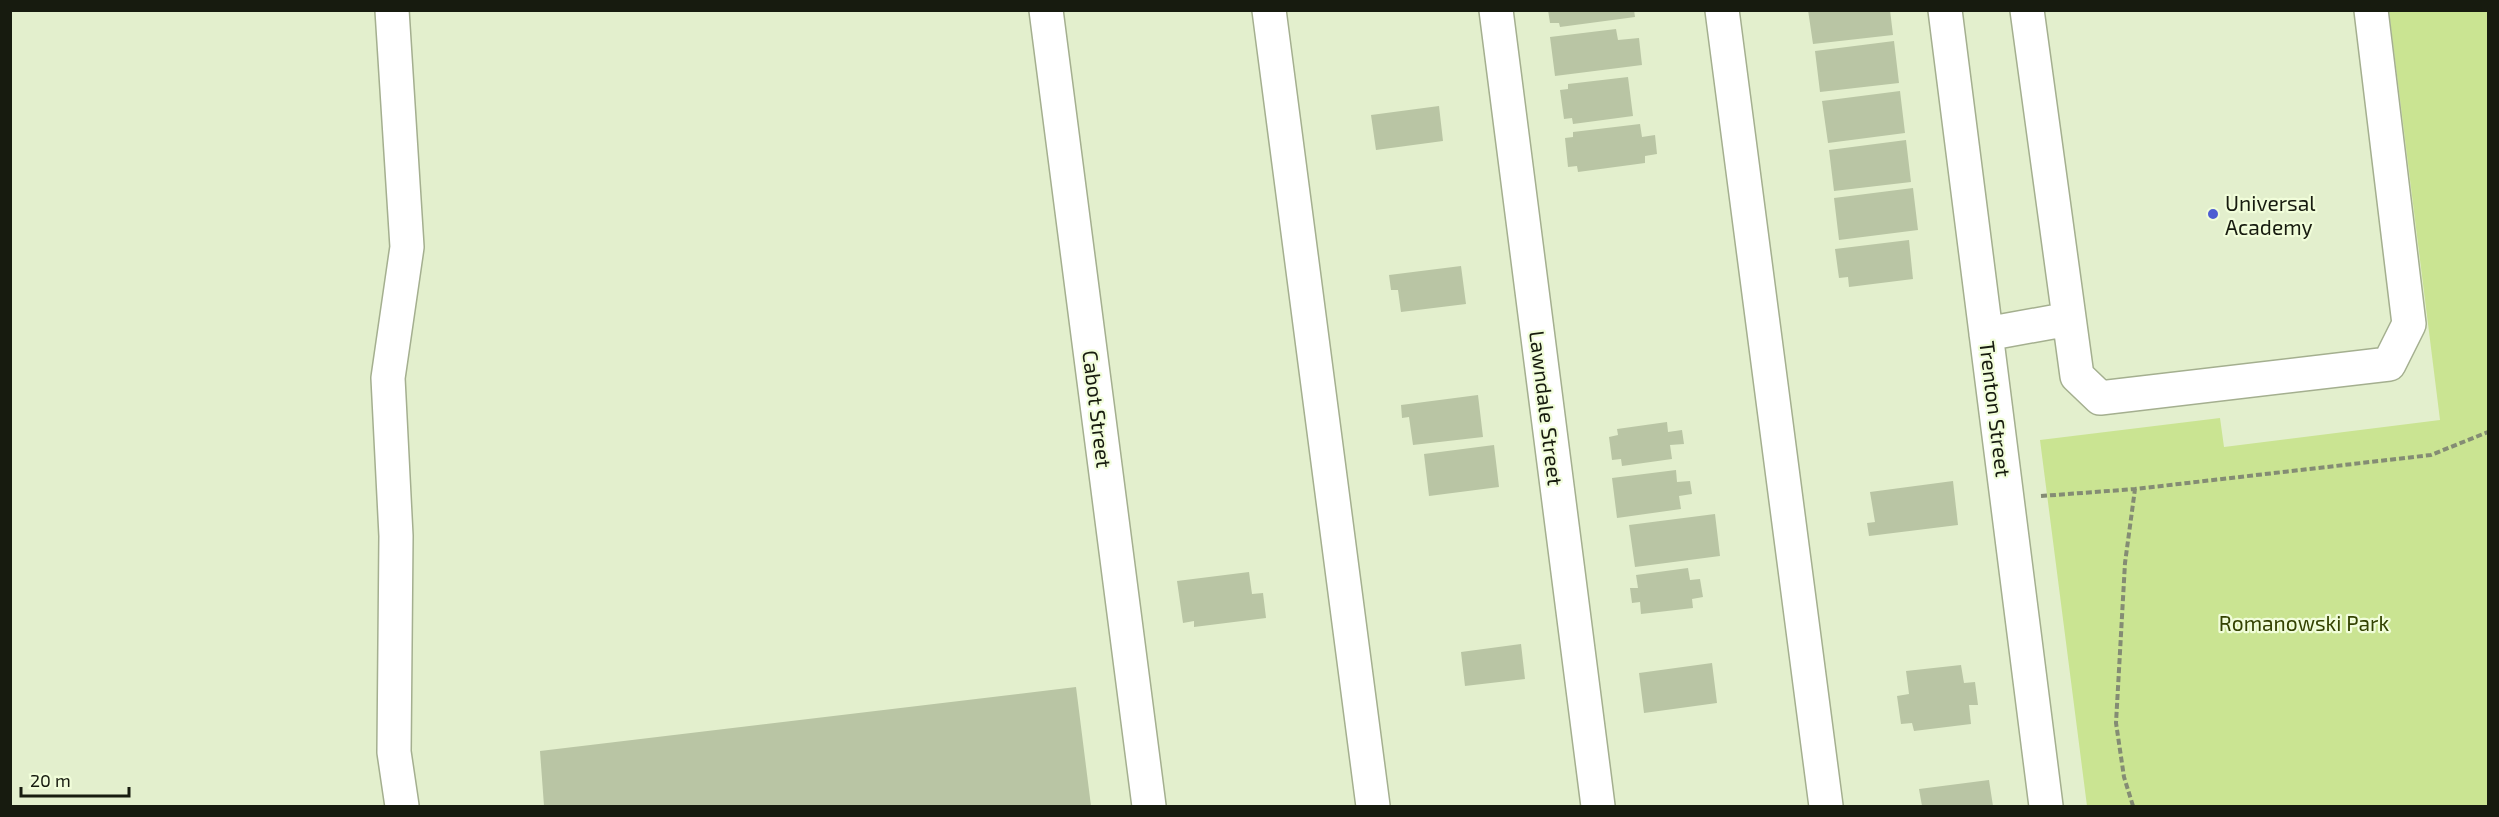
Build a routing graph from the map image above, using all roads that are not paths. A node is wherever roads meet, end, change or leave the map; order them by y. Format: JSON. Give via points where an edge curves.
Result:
{"nodes":[{"id":1,"x":392,"y":10,"type":"edge"},
{"id":2,"x":1046,"y":10,"type":"edge"},
{"id":3,"x":1269,"y":10,"type":"edge"},
{"id":4,"x":1496,"y":10,"type":"edge"},
{"id":5,"x":1722,"y":10,"type":"edge"},
{"id":6,"x":1946,"y":10,"type":"edge"},
{"id":7,"x":2027,"y":10,"type":"edge"},
{"id":8,"x":2371,"y":10,"type":"edge"},
{"id":9,"x":2069,"y":320,"type":"junction"},
{"id":10,"x":1986,"y":334,"type":"junction"},
{"id":11,"x":402,"y":807,"type":"edge"},
{"id":12,"x":1149,"y":807,"type":"edge"},
{"id":13,"x":1373,"y":807,"type":"edge"},
{"id":14,"x":1598,"y":807,"type":"edge"},
{"id":15,"x":1826,"y":807,"type":"edge"},
{"id":16,"x":2046,"y":807,"type":"edge"}],
"edges":[{"from":1,"to":11,"type":"street","via":[[406,247],[388,378],[396,536],[394,752]]},
{"from":2,"to":12,"type":"street","name":"Cabot Street"},
{"from":3,"to":13,"type":"street"},
{"from":4,"to":14,"type":"street","name":"Lawndale Street"},
{"from":5,"to":15,"type":"street"},
{"from":6,"to":10,"type":"street","name":"Trenton Street"},
{"from":7,"to":9,"type":"street"},
{"from":8,"to":9,"type":"street","via":[[2409,324],[2389,364],[2100,398],[2077,376]]},
{"from":9,"to":10,"type":"street"},
{"from":10,"to":16,"type":"street","name":"Trenton Street"}]}
